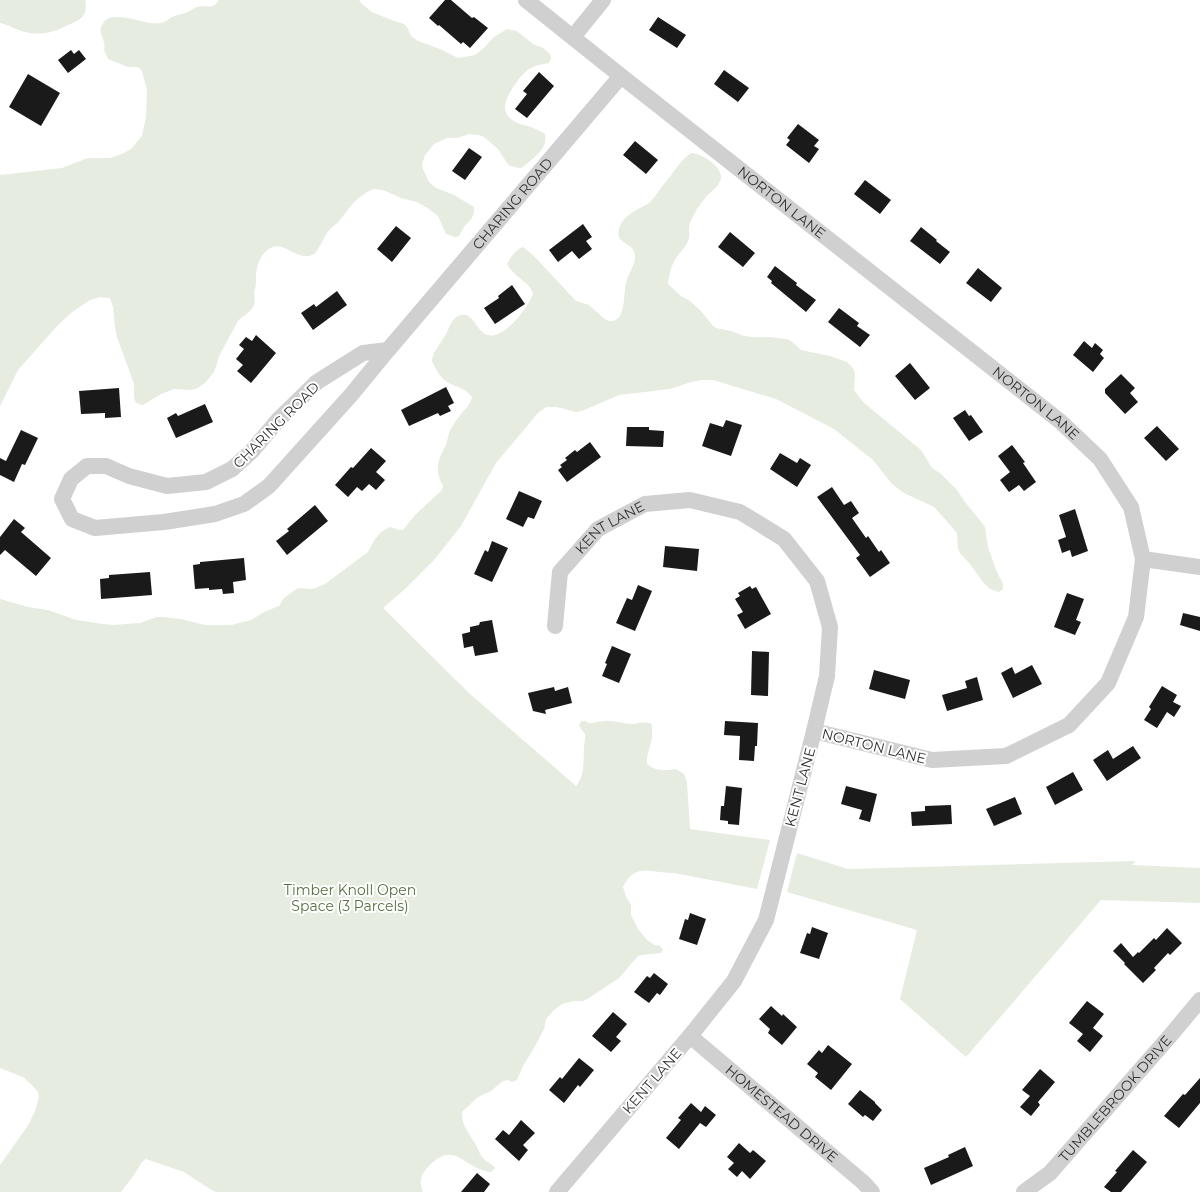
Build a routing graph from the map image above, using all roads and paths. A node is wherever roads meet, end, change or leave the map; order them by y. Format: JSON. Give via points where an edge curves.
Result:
{"nodes":[{"id":1,"x":526,"y":0,"type":"edge"},
{"id":2,"x":603,"y":0,"type":"edge"},
{"id":3,"x":573,"y":37,"type":"junction"},
{"id":4,"x":621,"y":76,"type":"junction"},
{"id":5,"x":388,"y":350,"type":"junction"},
{"id":6,"x":1143,"y":559,"type":"junction"},
{"id":7,"x":1200,"y":567,"type":"edge"},
{"id":8,"x":555,"y":626,"type":"dead end"},
{"id":9,"x":814,"y":731,"type":"junction"},
{"id":10,"x":1200,"y":1000,"type":"edge"},
{"id":11,"x":690,"y":1036,"type":"junction"},
{"id":12,"x":557,"y":1192,"type":"edge"},
{"id":13,"x":872,"y":1192,"type":"edge"},
{"id":14,"x":1024,"y":1192,"type":"edge"}],
"edges":[{"from":1,"to":3,"type":"street","name":"NORTON LANE"},
{"from":2,"to":3,"type":"street"},
{"from":3,"to":4,"type":"street","name":"NORTON LANE"},
{"from":4,"to":5,"type":"street","name":"CHARING ROAD"},
{"from":4,"to":6,"type":"street","name":"NORTON LANE","via":[[1061,422],[1100,459],[1131,508]]},
{"from":5,"to":5,"type":"street","name":"CHARING ROAD","via":[[363,353],[317,382],[232,469],[206,482],[167,486],[128,476],[106,466],[87,466],[71,478],[62,499],[72,519],[95,528],[157,523],[214,514],[244,504],[269,486]]},
{"from":6,"to":7,"type":"street"},
{"from":6,"to":9,"type":"street","name":"NORTON LANE","via":[[1136,617],[1108,682],[1069,725],[1006,756],[932,760]]},
{"from":8,"to":9,"type":"street","name":"KENT LANE","via":[[560,572],[598,529],[645,504],[690,500],[740,512],[784,539],[817,581],[830,628],[827,676]]},
{"from":9,"to":11,"type":"street","name":"KENT LANE","via":[[766,920],[734,981]]},
{"from":10,"to":14,"type":"street","name":"TUMBLEBROOK DRIVE","via":[[1050,1173]]},
{"from":11,"to":12,"type":"street","name":"KENT LANE"},
{"from":11,"to":13,"type":"street","name":"HOMESTEAD DRIVE"}]}
